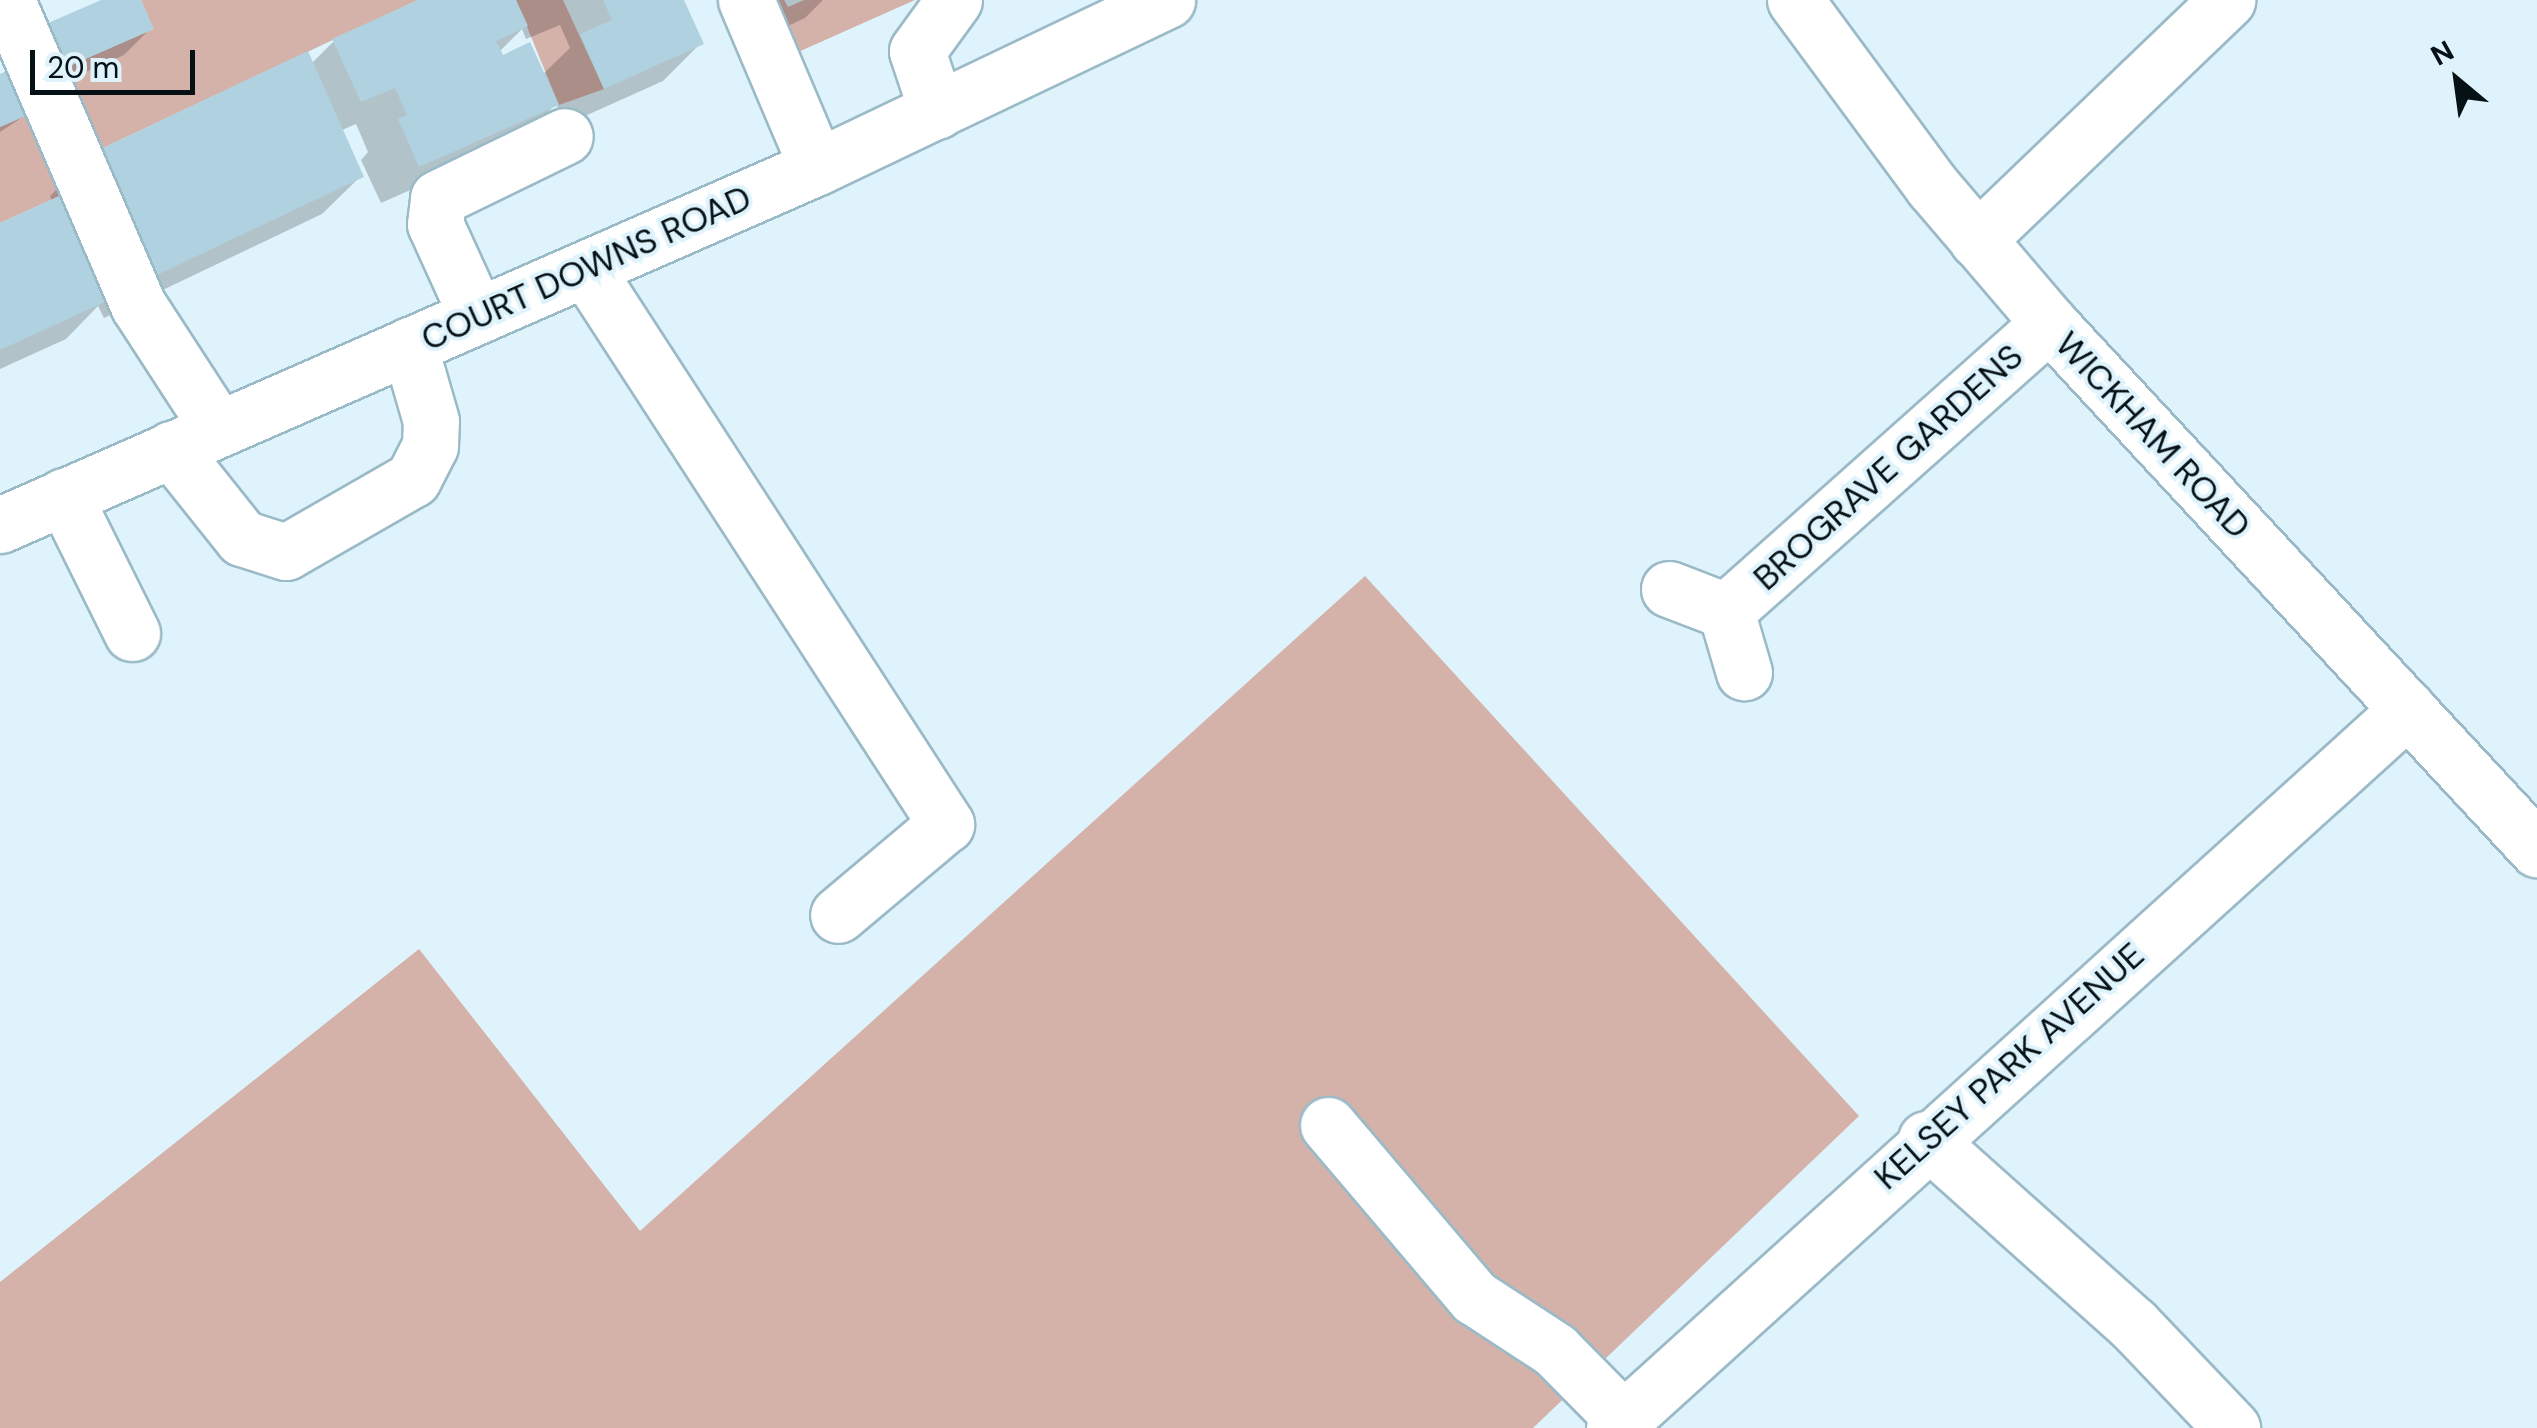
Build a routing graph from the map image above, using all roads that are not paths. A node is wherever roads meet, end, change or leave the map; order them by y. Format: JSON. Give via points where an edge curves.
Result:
{"nodes":[{"id":1,"x":746,"y":0,"type":"edge"},
{"id":2,"x":954,"y":0,"type":"edge"},
{"id":3,"x":1796,"y":0,"type":"edge"},
{"id":4,"x":2226,"y":0,"type":"edge"},
{"id":5,"x":10,"y":1,"type":"edge"},
{"id":6,"x":1132,"y":8,"type":"edge"},
{"id":7,"x":936,"y":111,"type":"junction"},
{"id":8,"x":565,"y":136,"type":"dead end"},
{"id":9,"x":817,"y":167,"type":"junction"},
{"id":10,"x":1977,"y":240,"type":"junction"},
{"id":11,"x":586,"y":268,"type":"junction"},
{"id":12,"x":476,"y":316,"type":"junction"},
{"id":13,"x":2049,"y":324,"type":"junction"},
{"id":14,"x":409,"y":345,"type":"junction"},
{"id":15,"x":195,"y":438,"type":"junction"},
{"id":16,"x":64,"y":496,"type":"junction"},
{"id":17,"x":0,"y":525,"type":"edge"},
{"id":18,"x":1669,"y":589,"type":"dead end"},
{"id":19,"x":1726,"y":611,"type":"junction"},
{"id":20,"x":132,"y":633,"type":"dead end"},
{"id":21,"x":1744,"y":672,"type":"dead end"},
{"id":22,"x":2408,"y":709,"type":"junction"},
{"id":23,"x":2537,"y":848,"type":"edge"},
{"id":24,"x":838,"y":915,"type":"dead end"},
{"id":25,"x":1328,"y":1126,"type":"dead end"},
{"id":26,"x":1926,"y":1139,"type":"junction"},
{"id":27,"x":1619,"y":1424,"type":"edge"},
{"id":28,"x":2232,"y":1428,"type":"edge"}],
"edges":[{"from":1,"to":9,"type":"street"},
{"from":2,"to":7,"type":"street","via":[[918,50]]},
{"from":3,"to":10,"type":"street","name":"WICKHAM ROAD"},
{"from":4,"to":10,"type":"street"},
{"from":5,"to":15,"type":"street"},
{"from":6,"to":7,"type":"street","name":"COURT DOWNS ROAD"},
{"from":7,"to":9,"type":"street","name":"COURT DOWNS ROAD"},
{"from":8,"to":12,"type":"street","via":[[438,198],[435,224]]},
{"from":9,"to":11,"type":"street","name":"COURT DOWNS ROAD"},
{"from":10,"to":13,"type":"street","name":"WICKHAM ROAD"},
{"from":11,"to":12,"type":"street","name":"COURT DOWNS ROAD"},
{"from":11,"to":24,"type":"street","via":[[946,824]]},
{"from":12,"to":14,"type":"street","name":"COURT DOWNS ROAD"},
{"from":13,"to":19,"type":"street","name":"BROGRAVE GARDENS"},
{"from":13,"to":22,"type":"street","name":"WICKHAM ROAD"},
{"from":14,"to":15,"type":"street","name":"COURT DOWNS ROAD"},
{"from":14,"to":15,"type":"street","via":[[431,421],[430,446],[413,478],[286,552],[242,538]]},
{"from":15,"to":16,"type":"street","name":"COURT DOWNS ROAD"},
{"from":16,"to":17,"type":"street","name":"COURT DOWNS ROAD"},
{"from":16,"to":20,"type":"street"},
{"from":18,"to":19,"type":"street","name":"BROGRAVE GARDENS"},
{"from":19,"to":21,"type":"street","name":"BROGRAVE GARDENS"},
{"from":22,"to":23,"type":"street","name":"WICKHAM ROAD"},
{"from":22,"to":26,"type":"street","name":"KELSEY PARK AVENUE"},
{"from":25,"to":27,"type":"street","via":[[1474,1297],[1555,1350]]},
{"from":26,"to":27,"type":"street","name":"KELSEY PARK AVENUE"},
{"from":26,"to":28,"type":"street","via":[[2133,1324]]}]}
